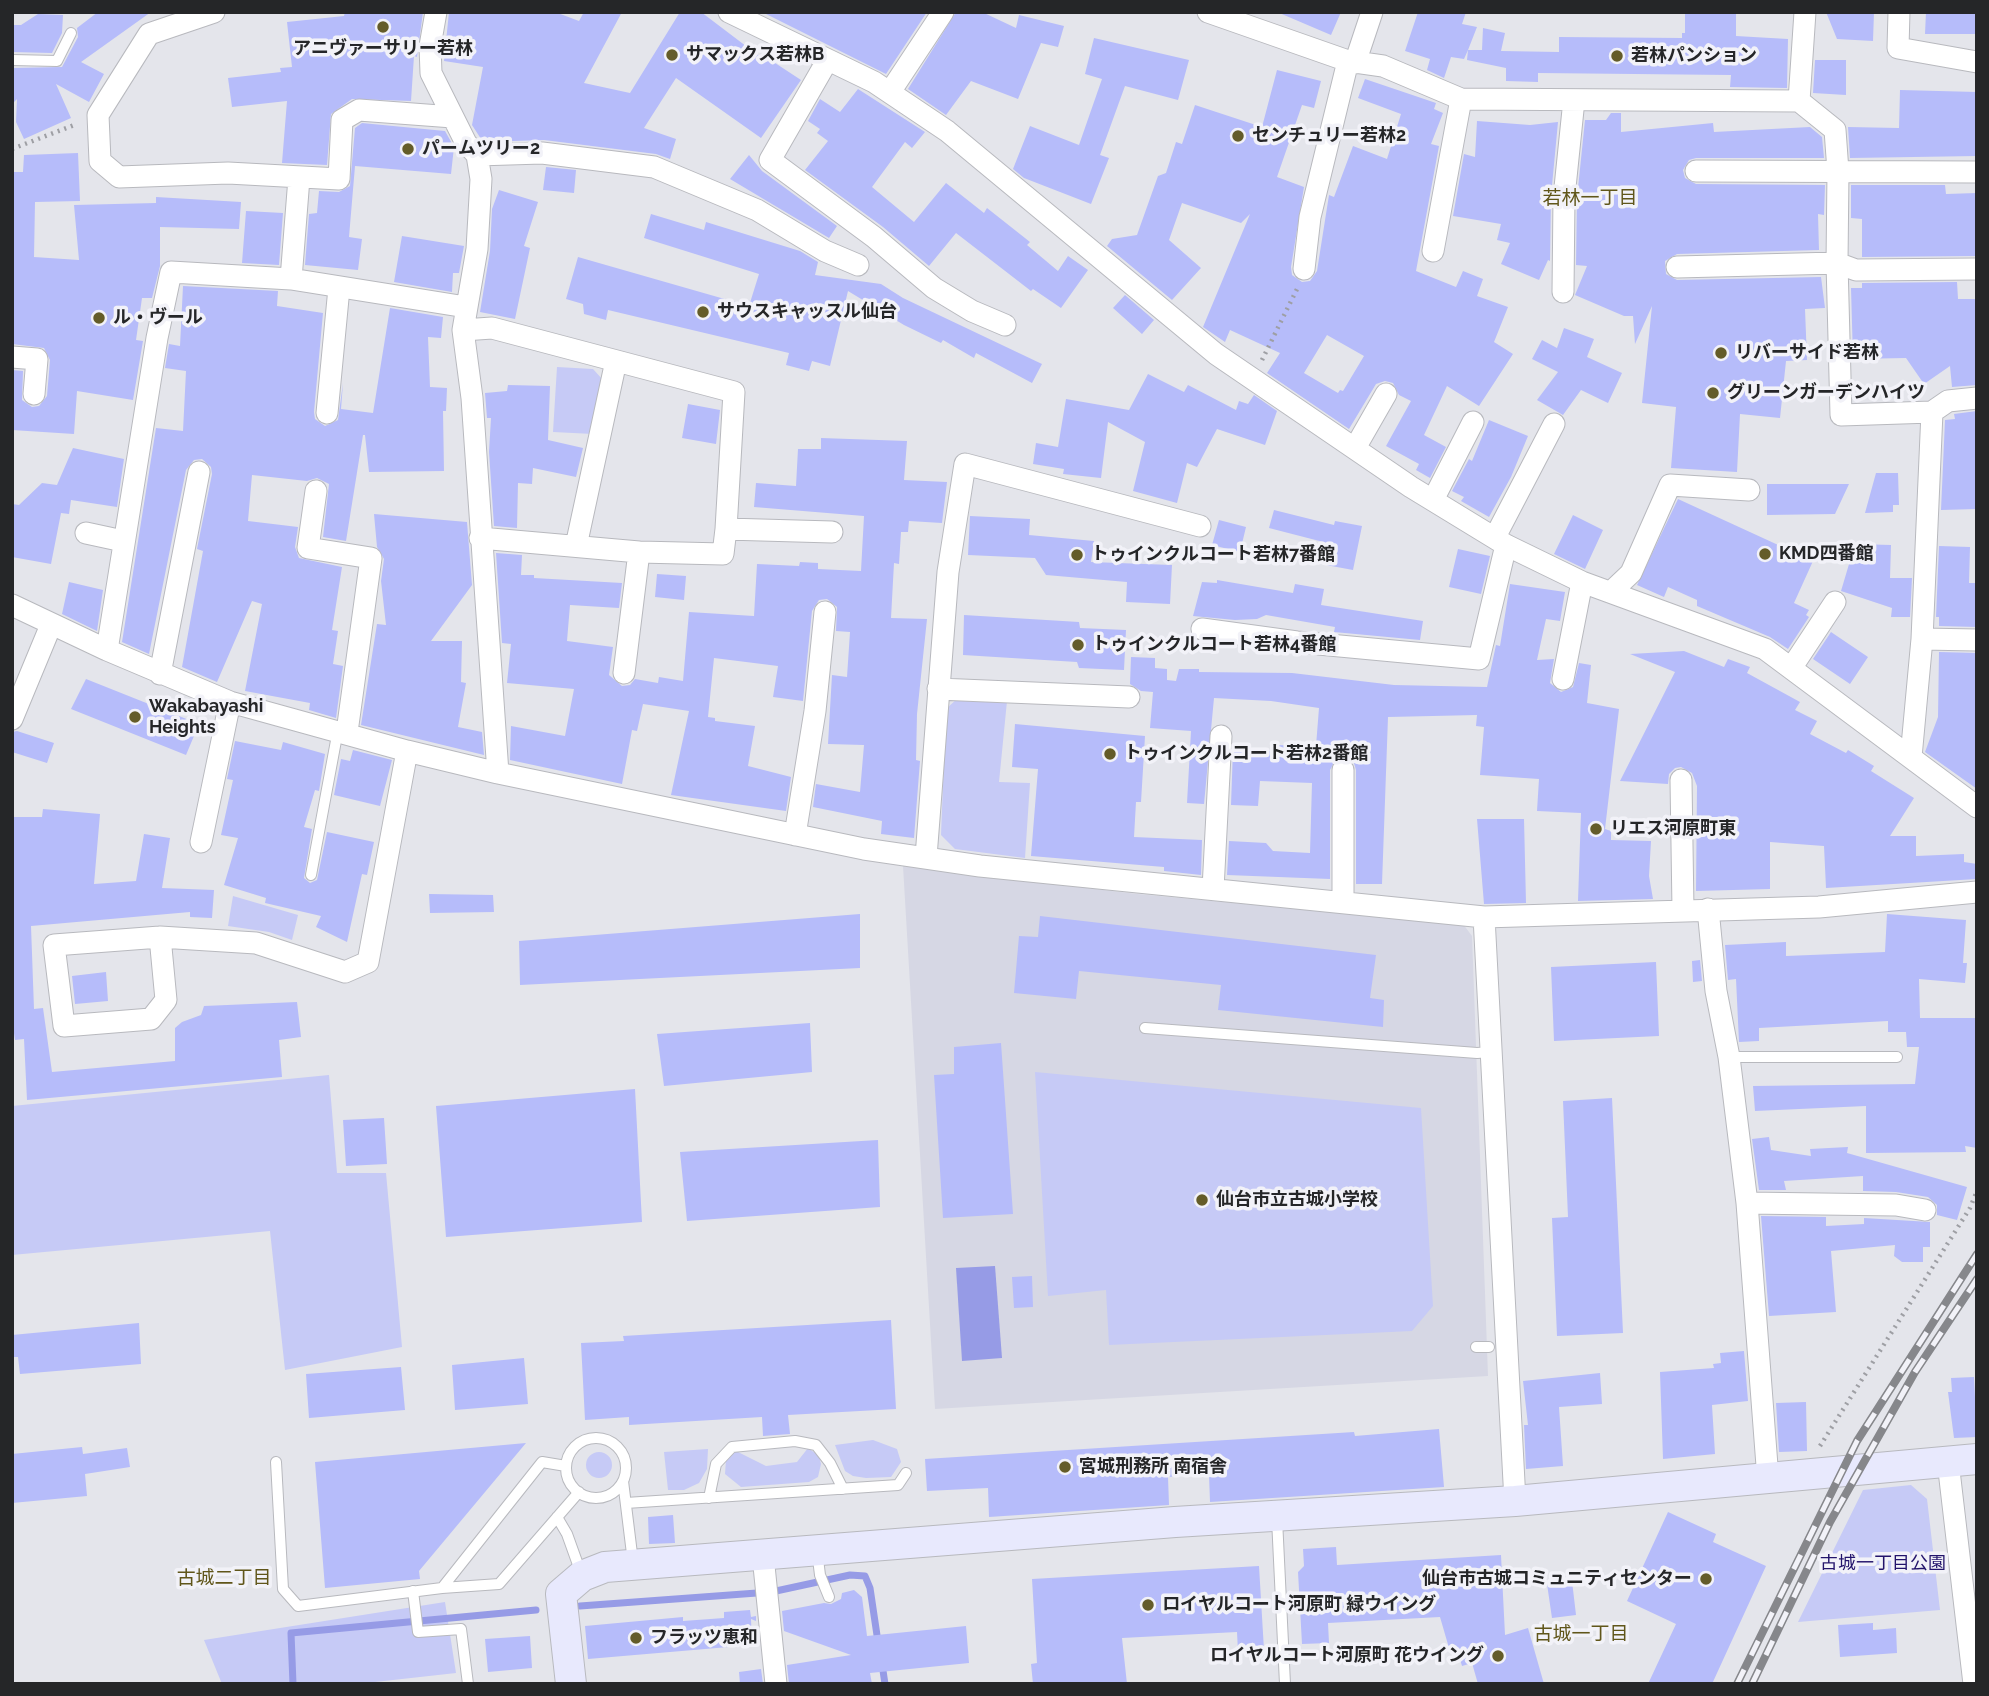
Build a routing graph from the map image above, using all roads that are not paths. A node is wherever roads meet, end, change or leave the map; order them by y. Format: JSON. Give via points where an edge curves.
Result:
{"nodes":[{"id":1,"x":214,"y":12,"type":"edge"},
{"id":2,"x":436,"y":12,"type":"edge"},
{"id":3,"x":729,"y":12,"type":"edge"},
{"id":4,"x":943,"y":12,"type":"edge"},
{"id":5,"x":1208,"y":12,"type":"edge"},
{"id":6,"x":1372,"y":12,"type":"edge"},
{"id":7,"x":1805,"y":12,"type":"edge"},
{"id":8,"x":1899,"y":12,"type":"edge"},
{"id":9,"x":71,"y":33,"type":"dead end"},
{"id":10,"x":12,"y":60,"type":"edge"},
{"id":11,"x":827,"y":61,"type":"junction"},
{"id":12,"x":1351,"y":62,"type":"junction"},
{"id":13,"x":1977,"y":62,"type":"edge"},
{"id":14,"x":890,"y":92,"type":"junction"},
{"id":15,"x":1461,"y":99,"type":"junction"},
{"id":16,"x":1574,"y":100,"type":"junction"},
{"id":17,"x":1799,"y":101,"type":"junction"},
{"id":18,"x":453,"y":117,"type":"junction"},
{"id":19,"x":477,"y":155,"type":"junction"},
{"id":20,"x":1838,"y":171,"type":"junction"},
{"id":21,"x":1696,"y":172,"type":"dead end"},
{"id":22,"x":1977,"y":172,"type":"edge"},
{"id":23,"x":299,"y":178,"type":"junction"},
{"id":24,"x":1433,"y":251,"type":"dead end"},
{"id":25,"x":1836,"y":263,"type":"junction"},
{"id":26,"x":858,"y":265,"type":"dead end"},
{"id":27,"x":1677,"y":267,"type":"dead end"},
{"id":28,"x":1304,"y":269,"type":"road end"},
{"id":29,"x":1977,"y":269,"type":"edge"},
{"id":30,"x":291,"y":279,"type":"junction"},
{"id":31,"x":339,"y":288,"type":"junction"},
{"id":32,"x":1563,"y":292,"type":"dead end"},
{"id":33,"x":466,"y":307,"type":"junction"},
{"id":34,"x":1004,"y":325,"type":"dead end"},
{"id":35,"x":463,"y":330,"type":"junction"},
{"id":36,"x":12,"y":357,"type":"edge"},
{"id":37,"x":616,"y":361,"type":"junction"},
{"id":38,"x":34,"y":394,"type":"dead end"},
{"id":39,"x":1386,"y":394,"type":"dead end"},
{"id":40,"x":1977,"y":398,"type":"edge"},
{"id":41,"x":327,"y":412,"type":"dead end"},
{"id":42,"x":1932,"y":412,"type":"junction"},
{"id":43,"x":1473,"y":422,"type":"dead end"},
{"id":44,"x":1554,"y":424,"type":"dead end"},
{"id":45,"x":1355,"y":448,"type":"junction"},
{"id":46,"x":199,"y":472,"type":"dead end"},
{"id":47,"x":1749,"y":490,"type":"dead end"},
{"id":48,"x":316,"y":491,"type":"dead end"},
{"id":49,"x":1434,"y":498,"type":"junction"},
{"id":50,"x":1200,"y":526,"type":"dead end"},
{"id":51,"x":726,"y":529,"type":"junction"},
{"id":52,"x":832,"y":532,"type":"dead end"},
{"id":53,"x":86,"y":533,"type":"dead end"},
{"id":54,"x":480,"y":538,"type":"junction"},
{"id":55,"x":123,"y":541,"type":"junction"},
{"id":56,"x":1500,"y":541,"type":"junction"},
{"id":57,"x":576,"y":546,"type":"junction"},
{"id":58,"x":639,"y":552,"type":"junction"},
{"id":59,"x":1582,"y":582,"type":"junction"},
{"id":60,"x":1612,"y":591,"type":"junction"},
{"id":61,"x":1835,"y":602,"type":"dead end"},
{"id":62,"x":12,"y":606,"type":"edge"},
{"id":63,"x":825,"y":612,"type":"dead end"},
{"id":64,"x":51,"y":625,"type":"junction"},
{"id":65,"x":1202,"y":629,"type":"dead end"},
{"id":66,"x":1922,"y":639,"type":"junction"},
{"id":67,"x":1977,"y":640,"type":"edge"},
{"id":68,"x":107,"y":650,"type":"junction"},
{"id":69,"x":1792,"y":667,"type":"junction"},
{"id":70,"x":624,"y":673,"type":"dead end"},
{"id":71,"x":160,"y":674,"type":"junction"},
{"id":72,"x":1563,"y":679,"type":"dead end"},
{"id":73,"x":938,"y":689,"type":"junction"},
{"id":74,"x":1129,"y":697,"type":"dead end"},
{"id":75,"x":230,"y":702,"type":"junction"},
{"id":76,"x":12,"y":719,"type":"edge"},
{"id":77,"x":342,"y":731,"type":"junction"},
{"id":78,"x":1221,"y":736,"type":"dead end"},
{"id":79,"x":407,"y":751,"type":"junction"},
{"id":80,"x":1911,"y":757,"type":"junction"},
{"id":81,"x":1343,"y":770,"type":"dead end"},
{"id":82,"x":498,"y":773,"type":"junction"},
{"id":83,"x":1681,"y":780,"type":"dead end"},
{"id":84,"x":1977,"y":807,"type":"edge"},
{"id":85,"x":795,"y":835,"type":"junction"},
{"id":86,"x":201,"y":842,"type":"dead end"},
{"id":87,"x":926,"y":857,"type":"junction"},
{"id":88,"x":311,"y":875,"type":"dead end"},
{"id":89,"x":1213,"y":889,"type":"junction"},
{"id":90,"x":1977,"y":892,"type":"edge"},
{"id":91,"x":1343,"y":900,"type":"junction"},
{"id":92,"x":1708,"y":909,"type":"junction"},
{"id":93,"x":1683,"y":910,"type":"junction"},
{"id":94,"x":1483,"y":917,"type":"junction"},
{"id":95,"x":160,"y":937,"type":"junction"},
{"id":96,"x":1145,"y":1028,"type":"dead end"},
{"id":97,"x":1491,"y":1052,"type":"junction"},
{"id":98,"x":1729,"y":1057,"type":"junction"},
{"id":99,"x":1898,"y":1057,"type":"dead end"},
{"id":100,"x":1747,"y":1203,"type":"junction"},
{"id":101,"x":1925,"y":1210,"type":"dead end"},
{"id":102,"x":1476,"y":1347,"type":"dead end"},
{"id":103,"x":1489,"y":1347,"type":"dead end"},
{"id":104,"x":1963,"y":1461,"type":"edge"},
{"id":105,"x":276,"y":1462,"type":"dead end"},
{"id":106,"x":566,"y":1466,"type":"junction"},
{"id":107,"x":906,"y":1473,"type":"dead end"},
{"id":108,"x":1768,"y":1479,"type":"junction"},
{"id":109,"x":623,"y":1481,"type":"junction"},
{"id":110,"x":843,"y":1489,"type":"junction"},
{"id":111,"x":579,"y":1492,"type":"junction"},
{"id":112,"x":709,"y":1498,"type":"junction"},
{"id":113,"x":1515,"y":1501,"type":"junction"},
{"id":114,"x":626,"y":1503,"type":"junction"},
{"id":115,"x":1277,"y":1516,"type":"junction"},
{"id":116,"x":557,"y":1517,"type":"junction"},
{"id":117,"x":762,"y":1556,"type":"junction"},
{"id":118,"x":819,"y":1563,"type":"junction"},
{"id":119,"x":633,"y":1565,"type":"junction"},
{"id":120,"x":582,"y":1576,"type":"junction"},
{"id":121,"x":442,"y":1588,"type":"junction"},
{"id":122,"x":413,"y":1591,"type":"junction"},
{"id":123,"x":827,"y":1594,"type":"dead end"},
{"id":124,"x":1971,"y":1613,"type":"edge"},
{"id":125,"x":468,"y":1684,"type":"edge"},
{"id":126,"x":571,"y":1684,"type":"edge"},
{"id":127,"x":776,"y":1684,"type":"edge"},
{"id":128,"x":1285,"y":1684,"type":"edge"},
{"id":129,"x":1973,"y":1684,"type":"edge"}],
"edges":[{"from":1,"to":23,"type":"street","via":[[149,34],[99,116],[100,161],[119,177],[228,173]]},
{"from":2,"to":18,"type":"street","via":[[431,73]]},
{"from":3,"to":11,"type":"street"},
{"from":4,"to":14,"type":"street"},
{"from":5,"to":12,"type":"street"},
{"from":6,"to":12,"type":"street"},
{"from":7,"to":17,"type":"street"},
{"from":8,"to":13,"type":"street","via":[[1898,48]]},
{"from":9,"to":10,"type":"lane","via":[[57,61]]},
{"from":11,"to":14,"type":"street"},
{"from":11,"to":34,"type":"street","via":[[770,160],[934,288]]},
{"from":12,"to":15,"type":"street","via":[[1383,66]]},
{"from":12,"to":28,"type":"street","via":[[1310,217]]},
{"from":14,"to":45,"type":"street","via":[[947,131],[1216,354]]},
{"from":15,"to":16,"type":"street"},
{"from":15,"to":24,"type":"street"},
{"from":16,"to":17,"type":"street"},
{"from":16,"to":32,"type":"street","via":[[1564,197]]},
{"from":17,"to":20,"type":"street","via":[[1835,130]]},
{"from":18,"to":19,"type":"street"},
{"from":18,"to":23,"type":"street","via":[[359,110],[342,120],[339,179]]},
{"from":19,"to":26,"type":"street","via":[[542,153],[654,167],[757,210]]},
{"from":19,"to":33,"type":"street","via":[[481,212]]},
{"from":20,"to":21,"type":"street"},
{"from":20,"to":22,"type":"street"},
{"from":20,"to":25,"type":"street"},
{"from":23,"to":30,"type":"street"},
{"from":25,"to":27,"type":"street"},
{"from":25,"to":29,"type":"street","via":[[1856,270]]},
{"from":25,"to":42,"type":"street","via":[[1840,415]]},
{"from":30,"to":31,"type":"street"},
{"from":30,"to":55,"type":"street","via":[[172,272]]},
{"from":31,"to":33,"type":"street"},
{"from":31,"to":41,"type":"street"},
{"from":33,"to":35,"type":"street"},
{"from":35,"to":37,"type":"street","via":[[492,328]]},
{"from":35,"to":54,"type":"street"},
{"from":36,"to":38,"type":"street","via":[[37,359]]},
{"from":37,"to":51,"type":"street","via":[[734,392]]},
{"from":37,"to":57,"type":"street"},
{"from":39,"to":45,"type":"street"},
{"from":40,"to":42,"type":"street","via":[[1948,401]]},
{"from":42,"to":66,"type":"street"},
{"from":43,"to":49,"type":"street"},
{"from":44,"to":56,"type":"street"},
{"from":45,"to":49,"type":"street"},
{"from":46,"to":71,"type":"street"},
{"from":47,"to":60,"type":"street","via":[[1670,485],[1631,573]]},
{"from":48,"to":77,"type":"street","via":[[308,548],[372,558]]},
{"from":49,"to":56,"type":"street"},
{"from":50,"to":73,"type":"street","via":[[965,464],[948,572]]},
{"from":51,"to":52,"type":"street"},
{"from":51,"to":58,"type":"street","via":[[723,554]]},
{"from":53,"to":55,"type":"street"},
{"from":54,"to":57,"type":"street"},
{"from":54,"to":82,"type":"street"},
{"from":55,"to":68,"type":"street"},
{"from":56,"to":59,"type":"street"},
{"from":56,"to":65,"type":"street","via":[[1479,659]]},
{"from":57,"to":58,"type":"street"},
{"from":58,"to":70,"type":"street"},
{"from":59,"to":60,"type":"street"},
{"from":59,"to":72,"type":"street"},
{"from":60,"to":69,"type":"street","via":[[1765,649]]},
{"from":61,"to":69,"type":"street"},
{"from":62,"to":64,"type":"street"},
{"from":63,"to":85,"type":"street"},
{"from":64,"to":68,"type":"street"},
{"from":64,"to":76,"type":"street"},
{"from":66,"to":67,"type":"street"},
{"from":66,"to":80,"type":"street"},
{"from":68,"to":71,"type":"street"},
{"from":69,"to":80,"type":"street"},
{"from":71,"to":75,"type":"street"},
{"from":73,"to":74,"type":"street"},
{"from":73,"to":87,"type":"street"},
{"from":75,"to":77,"type":"street"},
{"from":75,"to":86,"type":"street"},
{"from":77,"to":79,"type":"street"},
{"from":77,"to":88,"type":"lane"},
{"from":78,"to":89,"type":"street"},
{"from":79,"to":82,"type":"street"},
{"from":79,"to":95,"type":"street","via":[[368,962],[345,972],[257,943]]},
{"from":80,"to":84,"type":"street"},
{"from":81,"to":91,"type":"street"},
{"from":82,"to":85,"type":"street"},
{"from":83,"to":93,"type":"street"},
{"from":85,"to":87,"type":"street"},
{"from":87,"to":89,"type":"street"},
{"from":89,"to":91,"type":"street"},
{"from":90,"to":92,"type":"street","via":[[1819,907]]},
{"from":91,"to":94,"type":"street"},
{"from":92,"to":93,"type":"street"},
{"from":92,"to":98,"type":"street","via":[[1716,991]]},
{"from":93,"to":94,"type":"street"},
{"from":94,"to":97,"type":"street"},
{"from":95,"to":95,"type":"street","via":[[166,1000],[151,1019],[64,1026],[54,945]]},
{"from":96,"to":97,"type":"lane"},
{"from":97,"to":113,"type":"street"},
{"from":98,"to":99,"type":"lane"},
{"from":98,"to":100,"type":"street"},
{"from":100,"to":101,"type":"street","via":[[1896,1205]]},
{"from":100,"to":108,"type":"street"},
{"from":102,"to":103,"type":"lane"},
{"from":104,"to":108,"type":"street"},
{"from":104,"to":124,"type":"street"},
{"from":105,"to":122,"type":"lane","via":[[283,1589],[298,1606]]},
{"from":106,"to":109,"type":"lane","via":[[582,1441],[601,1438],[623,1454]]},
{"from":106,"to":111,"type":"lane"},
{"from":106,"to":121,"type":"lane","via":[[542,1462]]},
{"from":107,"to":110,"type":"lane","via":[[898,1485]]},
{"from":108,"to":113,"type":"street"},
{"from":109,"to":111,"type":"lane","via":[[608,1495]]},
{"from":109,"to":114,"type":"lane"},
{"from":110,"to":112,"type":"lane"},
{"from":110,"to":112,"type":"lane","via":[[816,1445],[795,1441],[732,1447],[716,1464]]},
{"from":111,"to":116,"type":"lane"},
{"from":112,"to":114,"type":"lane"},
{"from":113,"to":115,"type":"street"},
{"from":114,"to":119,"type":"lane"},
{"from":115,"to":118,"type":"street"},
{"from":115,"to":128,"type":"lane"},
{"from":116,"to":120,"type":"lane"},
{"from":116,"to":121,"type":"lane","via":[[499,1584]]},
{"from":117,"to":118,"type":"street"},
{"from":117,"to":119,"type":"street"},
{"from":117,"to":127,"type":"street"},
{"from":118,"to":123,"type":"lane"},
{"from":119,"to":120,"type":"street","via":[[605,1567]]},
{"from":120,"to":126,"type":"street","via":[[561,1594]]},
{"from":121,"to":122,"type":"lane"},
{"from":122,"to":125,"type":"lane","via":[[418,1632],[461,1629]]},
{"from":124,"to":129,"type":"street"}]}
